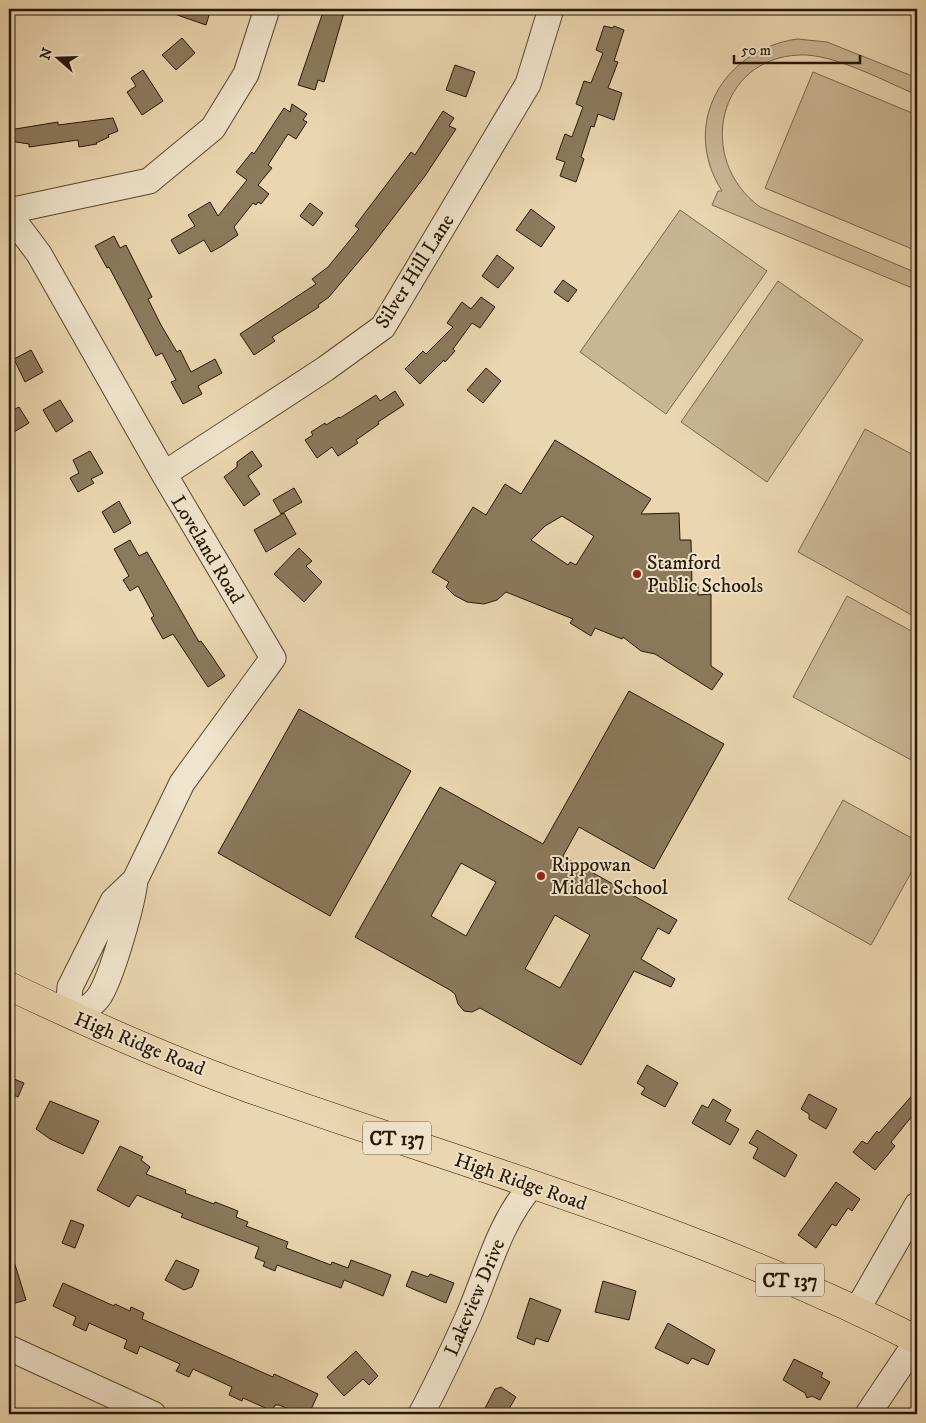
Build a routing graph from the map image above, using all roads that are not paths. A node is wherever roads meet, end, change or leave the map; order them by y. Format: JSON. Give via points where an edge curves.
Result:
{"nodes":[{"id":1,"x":267,"y":9,"type":"edge"},
{"id":2,"x":552,"y":9,"type":"edge"},
{"id":3,"x":9,"y":212,"type":"edge"},
{"id":4,"x":164,"y":474,"type":"junction"},
{"id":5,"x":135,"y":880,"type":"junction"},
{"id":6,"x":9,"y":986,"type":"edge"},
{"id":7,"x":74,"y":1017,"type":"junction"},
{"id":8,"x":533,"y":1184,"type":"junction"},
{"id":9,"x":917,"y":1205,"type":"edge"},
{"id":10,"x":857,"y":1310,"type":"junction"},
{"id":11,"x":917,"y":1340,"type":"edge"},
{"id":12,"x":9,"y":1348,"type":"edge"},
{"id":13,"x":153,"y":1414,"type":"edge"},
{"id":14,"x":420,"y":1414,"type":"edge"},
{"id":15,"x":868,"y":1414,"type":"edge"}],
"edges":[{"from":1,"to":3,"type":"street","via":[[246,74],[213,128],[149,181]]},
{"from":2,"to":4,"type":"street","name":"Silver Hill Lane","via":[[528,84],[383,327],[325,369]]},
{"from":3,"to":4,"type":"street","name":"Loveland Road","via":[[39,254]]},
{"from":4,"to":5,"type":"street","name":"Loveland Road","via":[[273,658],[182,783]]},
{"from":5,"to":7,"type":"street","name":"Loveland Road","via":[[133,899],[104,988],[94,1002]]},
{"from":5,"to":7,"type":"street","name":"Loveland Road","via":[[113,901],[74,974],[69,998]]},
{"from":6,"to":7,"type":"main road","name":"High Ridge Road","number":"CT 137"},
{"from":7,"to":8,"type":"main road","name":"High Ridge Road","number":"CT 137","via":[[246,1087]]},
{"from":8,"to":10,"type":"main road","name":"High Ridge Road","number":"CT 137","via":[[758,1265]]},
{"from":8,"to":14,"type":"street","name":"Lakeview Drive","via":[[504,1224],[468,1318]]},
{"from":9,"to":10,"type":"street"},
{"from":10,"to":11,"type":"main road","name":"High Ridge Road","number":"CT 137"},
{"from":11,"to":15,"type":"street"},
{"from":12,"to":13,"type":"street"}]}
